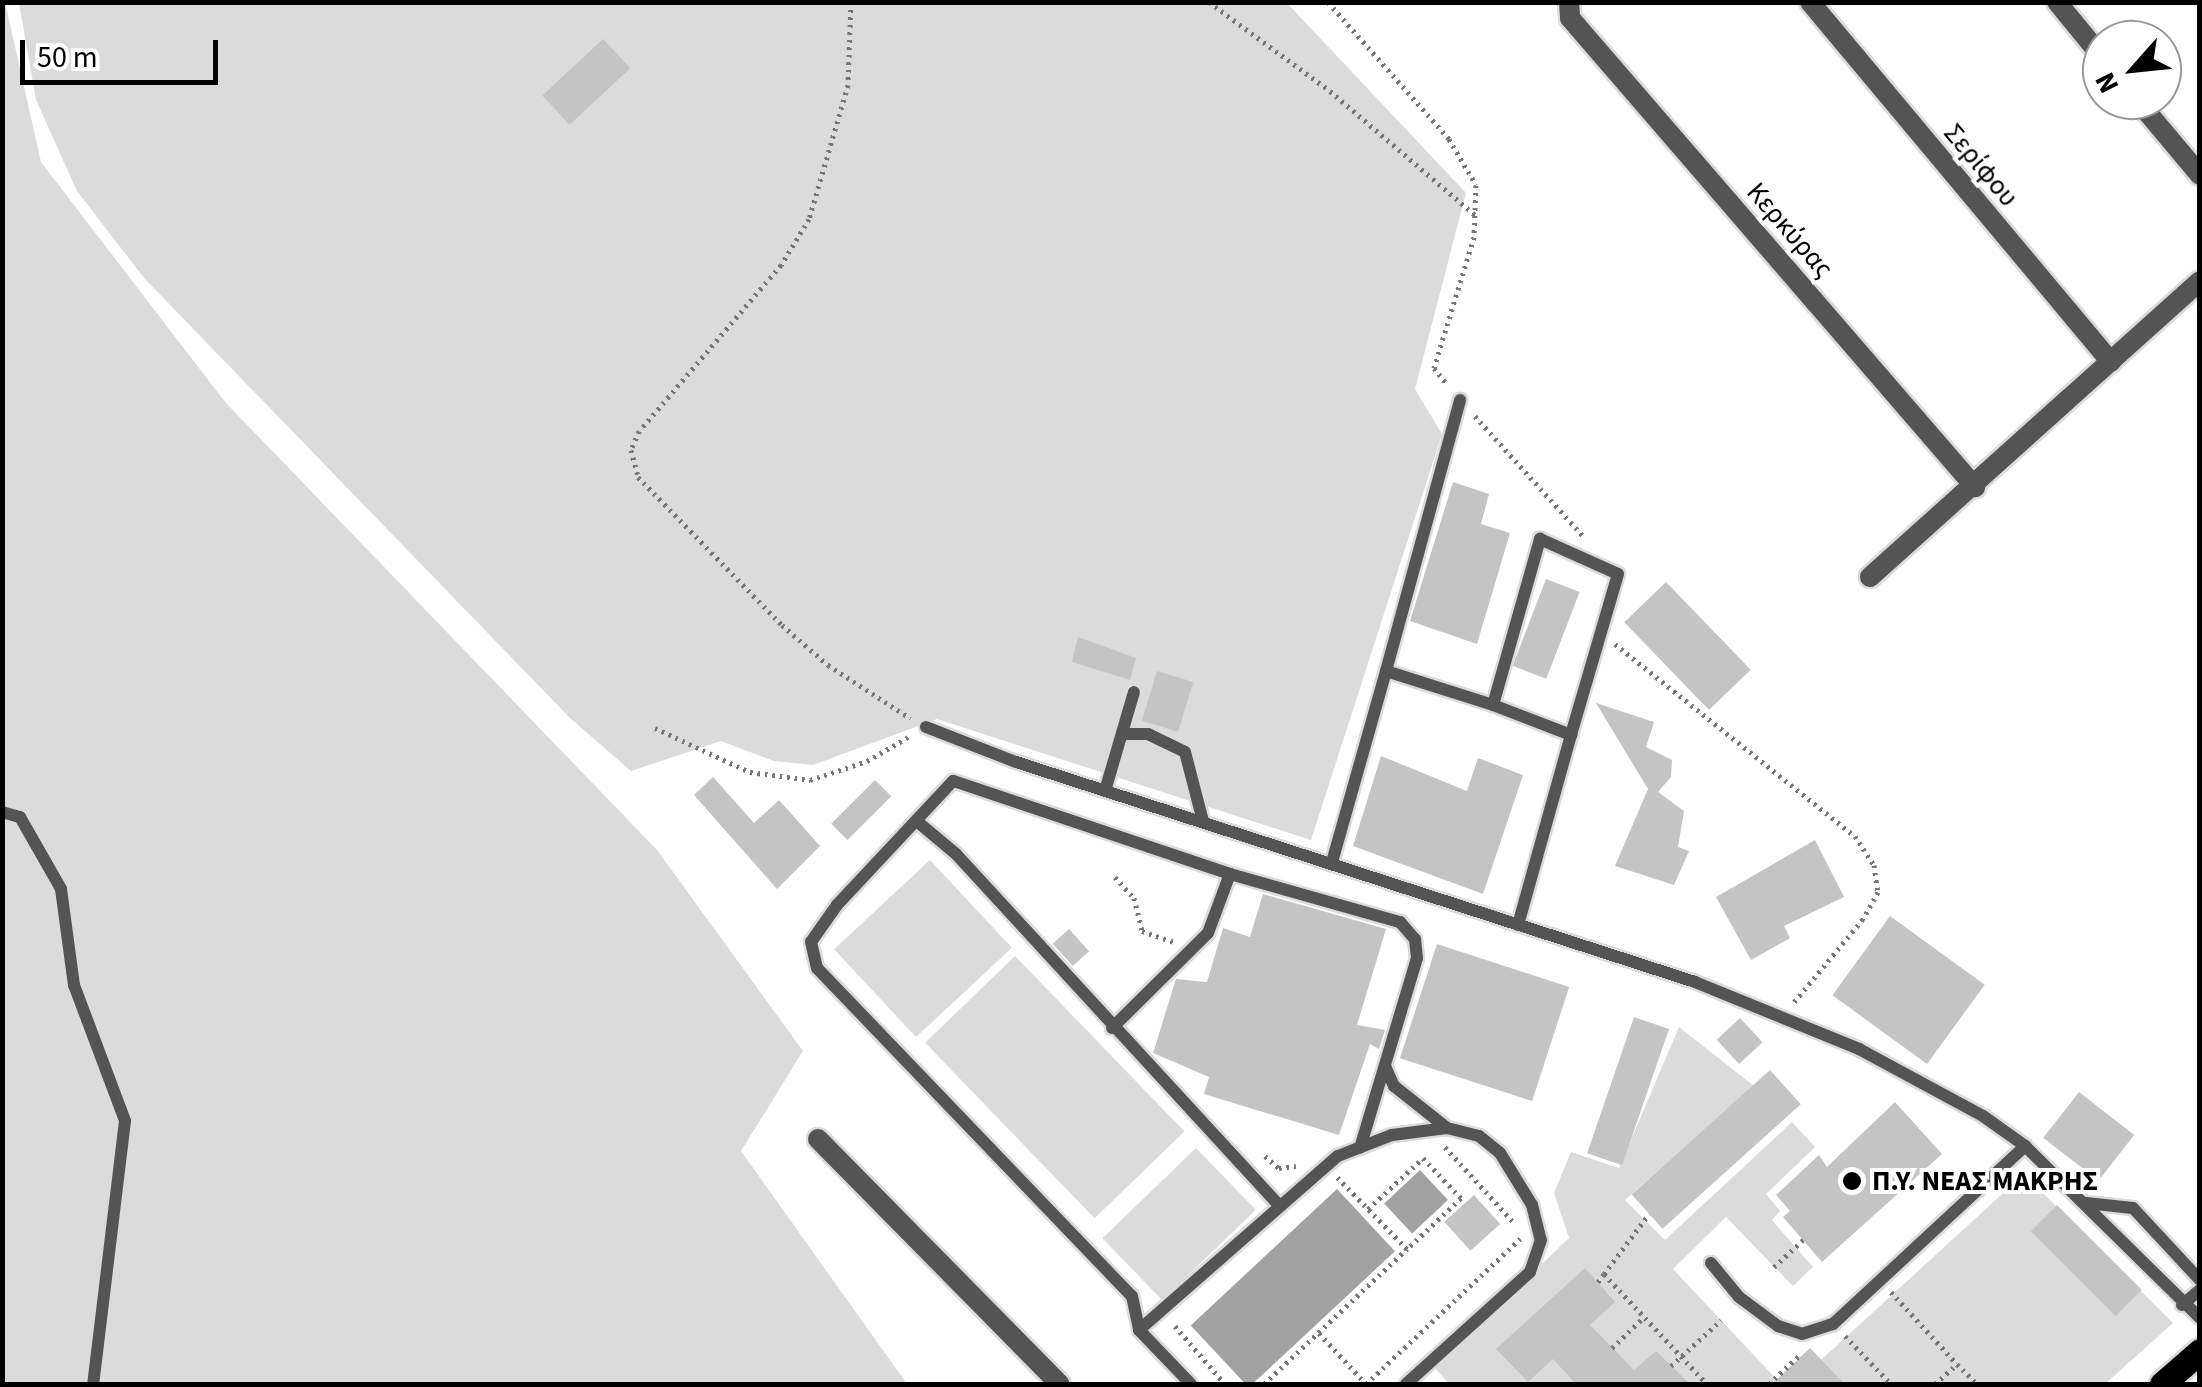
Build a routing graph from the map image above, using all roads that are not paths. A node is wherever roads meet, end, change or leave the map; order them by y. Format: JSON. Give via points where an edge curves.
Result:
{"nodes":[{"id":1,"x":1810,"y":2,"type":"edge"},
{"id":2,"x":2057,"y":2,"type":"edge"},
{"id":3,"x":1568,"y":5,"type":"edge"},
{"id":4,"x":2082,"y":33,"type":"edge"},
{"id":5,"x":2154,"y":120,"type":"edge"},
{"id":6,"x":2200,"y":175,"type":"edge"},
{"id":7,"x":2200,"y":281,"type":"edge"},
{"id":8,"x":2110,"y":362,"type":"junction"},
{"id":9,"x":1460,"y":400,"type":"road end"},
{"id":10,"x":1975,"y":487,"type":"junction"},
{"id":11,"x":1870,"y":577,"type":"dead end"},
{"id":12,"x":1386,"y":670,"type":"junction"},
{"id":13,"x":1134,"y":692,"type":"dead end"},
{"id":14,"x":1493,"y":705,"type":"junction"},
{"id":15,"x":926,"y":726,"type":"road end"},
{"id":16,"x":1124,"y":734,"type":"junction"},
{"id":17,"x":1570,"y":736,"type":"junction"},
{"id":18,"x":1105,"y":790,"type":"junction"},
{"id":19,"x":2,"y":812,"type":"edge"},
{"id":20,"x":1203,"y":822,"type":"junction"},
{"id":21,"x":918,"y":823,"type":"junction"},
{"id":22,"x":1332,"y":862,"type":"junction"},
{"id":23,"x":1230,"y":874,"type":"junction"},
{"id":24,"x":1518,"y":925,"type":"junction"},
{"id":25,"x":1112,"y":1028,"type":"junction"},
{"id":26,"x":1384,"y":1066,"type":"junction"},
{"id":27,"x":1447,"y":1128,"type":"junction"},
{"id":28,"x":818,"y":1138,"type":"dead end"},
{"id":29,"x":2025,"y":1146,"type":"junction"},
{"id":30,"x":1360,"y":1148,"type":"junction"},
{"id":31,"x":2086,"y":1203,"type":"junction"},
{"id":32,"x":1278,"y":1204,"type":"junction"},
{"id":33,"x":1711,"y":1263,"type":"dead end"},
{"id":34,"x":2200,"y":1280,"type":"edge"},
{"id":35,"x":2200,"y":1290,"type":"edge"},
{"id":36,"x":2182,"y":1305,"type":"junction"},
{"id":37,"x":2200,"y":1318,"type":"edge"},
{"id":38,"x":1139,"y":1330,"type":"junction"},
{"id":39,"x":2200,"y":1352,"type":"edge"},
{"id":40,"x":92,"y":1384,"type":"edge"},
{"id":41,"x":1060,"y":1384,"type":"edge"},
{"id":42,"x":1191,"y":1384,"type":"edge"},
{"id":43,"x":1406,"y":1384,"type":"edge"},
{"id":44,"x":2162,"y":1384,"type":"edge"}],
"edges":[{"from":1,"to":8,"type":"street","name":"Σερίφου"},
{"from":2,"to":4,"type":"street"},
{"from":3,"to":10,"type":"street","name":"Κερκύρας"},
{"from":5,"to":6,"type":"street"},
{"from":7,"to":8,"type":"street"},
{"from":8,"to":10,"type":"street"},
{"from":9,"to":12,"type":"lane"},
{"from":10,"to":11,"type":"street"},
{"from":12,"to":14,"type":"lane"},
{"from":12,"to":22,"type":"lane"},
{"from":13,"to":16,"type":"lane"},
{"from":14,"to":17,"type":"lane"},
{"from":14,"to":17,"type":"lane","via":[[1540,539],[1618,574]]},
{"from":15,"to":18,"type":"lane"},
{"from":16,"to":18,"type":"lane"},
{"from":16,"to":20,"type":"lane","via":[[1148,734],[1185,752]]},
{"from":17,"to":24,"type":"lane"},
{"from":18,"to":20,"type":"lane"},
{"from":19,"to":40,"type":"lane","via":[[20,817],[61,889],[74,986],[125,1122],[117,1229]]},
{"from":20,"to":22,"type":"lane"},
{"from":21,"to":23,"type":"lane","via":[[953,781]]},
{"from":21,"to":25,"type":"lane","via":[[956,854]]},
{"from":21,"to":38,"type":"lane","via":[[811,942],[817,968],[1072,1228],[1132,1296]]},
{"from":22,"to":24,"type":"lane"},
{"from":23,"to":25,"type":"lane","via":[[1208,933]]},
{"from":23,"to":26,"type":"lane","via":[[1400,922],[1415,939],[1417,958]]},
{"from":24,"to":29,"type":"lane","via":[[1783,1016],[1937,1090]]},
{"from":25,"to":32,"type":"lane"},
{"from":26,"to":27,"type":"lane","via":[[1394,1086]]},
{"from":26,"to":30,"type":"lane"},
{"from":27,"to":30,"type":"lane"},
{"from":27,"to":43,"type":"lane","via":[[1479,1136],[1500,1153],[1532,1206],[1541,1240],[1530,1272]]},
{"from":28,"to":41,"type":"street"},
{"from":29,"to":31,"type":"lane"},
{"from":29,"to":33,"type":"lane","via":[[1834,1324],[1802,1334],[1778,1326]]},
{"from":30,"to":32,"type":"lane","via":[[1338,1156]]},
{"from":31,"to":34,"type":"lane","via":[[2133,1208]]},
{"from":31,"to":36,"type":"lane"},
{"from":32,"to":38,"type":"lane"},
{"from":35,"to":36,"type":"lane"},
{"from":36,"to":37,"type":"lane"},
{"from":38,"to":42,"type":"lane"},
{"from":39,"to":44,"type":"main road"}]}
